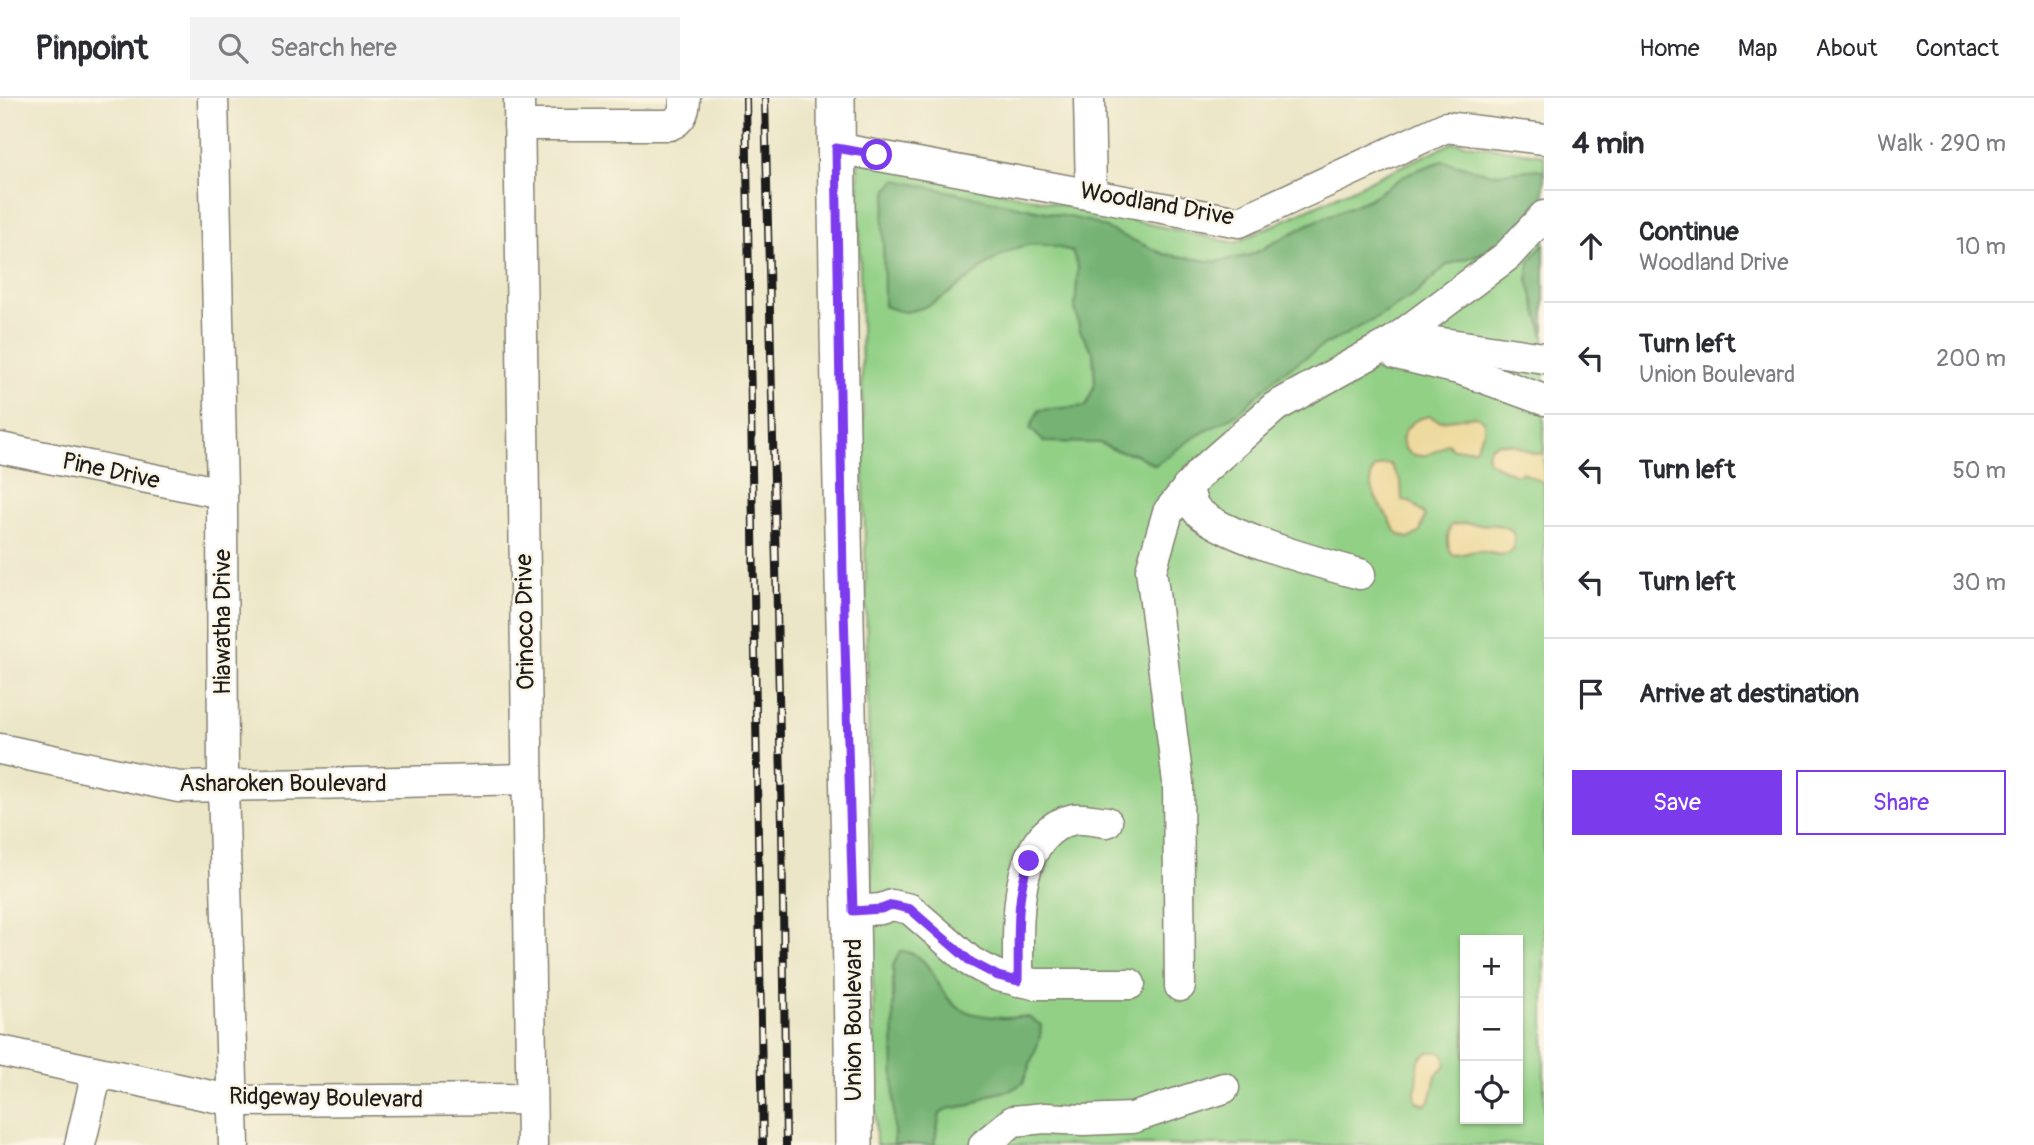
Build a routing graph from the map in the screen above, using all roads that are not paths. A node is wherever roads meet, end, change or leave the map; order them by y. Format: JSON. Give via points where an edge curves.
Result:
{"nodes":[{"id":1,"x":213,"y":98,"type":"edge"},
{"id":2,"x":685,"y":98,"type":"edge"},
{"id":3,"x":836,"y":98,"type":"edge"},
{"id":4,"x":1089,"y":98,"type":"edge"},
{"id":5,"x":519,"y":111,"type":"edge"},
{"id":6,"x":1544,"y":139,"type":"edge"},
{"id":7,"x":836,"y":148,"type":"junction"},
{"id":8,"x":1091,"y":193,"type":"junction"},
{"id":9,"x":1544,"y":216,"type":"edge"},
{"id":10,"x":1383,"y":347,"type":"junction"},
{"id":11,"x":1544,"y":358,"type":"edge"},
{"id":12,"x":1544,"y":400,"type":"edge"},
{"id":13,"x":0,"y":448,"type":"edge"},
{"id":14,"x":1188,"y":488,"type":"junction"},
{"id":15,"x":222,"y":494,"type":"junction"},
{"id":16,"x":1360,"y":574,"type":"dead end"},
{"id":17,"x":0,"y":749,"type":"edge"},
{"id":18,"x":527,"y":779,"type":"junction"},
{"id":19,"x":223,"y":787,"type":"junction"},
{"id":20,"x":1107,"y":822,"type":"dead end"},
{"id":21,"x":853,"y":911,"type":"junction"},
{"id":22,"x":1018,"y":981,"type":"junction"},
{"id":23,"x":1130,"y":984,"type":"dead end"},
{"id":24,"x":1180,"y":986,"type":"dead end"},
{"id":25,"x":0,"y":1051,"type":"edge"},
{"id":26,"x":97,"y":1072,"type":"junction"},
{"id":27,"x":1224,"y":1088,"type":"dead end"},
{"id":28,"x":531,"y":1099,"type":"junction"},
{"id":29,"x":234,"y":1101,"type":"junction"},
{"id":30,"x":80,"y":1145,"type":"edge"},
{"id":31,"x":234,"y":1145,"type":"edge"},
{"id":32,"x":532,"y":1145,"type":"edge"},
{"id":33,"x":854,"y":1145,"type":"edge"},
{"id":34,"x":984,"y":1145,"type":"edge"}],
"edges":[{"from":1,"to":15,"type":"street","name":"Hiawatha Drive"},
{"from":2,"to":5,"type":"street","via":[[682,115],[670,125]]},
{"from":3,"to":7,"type":"main road","name":"Union Boulevard"},
{"from":4,"to":8,"type":"street"},
{"from":5,"to":18,"type":"street","name":"Orinoco Drive"},
{"from":6,"to":8,"type":"street","name":"Woodland Drive","via":[[1446,127],[1239,222]]},
{"from":7,"to":8,"type":"street","name":"Woodland Drive"},
{"from":7,"to":21,"type":"main road","name":"Union Boulevard"},
{"from":9,"to":10,"type":"street","via":[[1507,256]]},
{"from":10,"to":11,"type":"street","via":[[1415,339]]},
{"from":10,"to":12,"type":"street"},
{"from":10,"to":14,"type":"street","via":[[1275,407]]},
{"from":13,"to":15,"type":"street","name":"Pine Drive"},
{"from":14,"to":16,"type":"street","via":[[1194,508],[1207,520],[1286,554]]},
{"from":14,"to":24,"type":"street","via":[[1168,512],[1151,570],[1178,782]]},
{"from":15,"to":19,"type":"street","name":"Hiawatha Drive"},
{"from":17,"to":19,"type":"street","name":"Asharoken Boulevard","via":[[179,787]]},
{"from":18,"to":19,"type":"street","name":"Asharoken Boulevard"},
{"from":18,"to":28,"type":"street","name":"Orinoco Drive"},
{"from":19,"to":29,"type":"street","name":"Hiawatha Drive"},
{"from":20,"to":22,"type":"street","via":[[1074,819],[1044,834],[1023,877]]},
{"from":21,"to":22,"type":"street","via":[[892,905],[910,909],[971,962]]},
{"from":21,"to":33,"type":"main road","name":"Union Boulevard"},
{"from":22,"to":23,"type":"street"},
{"from":25,"to":26,"type":"street","name":"Ridgeway Boulevard"},
{"from":26,"to":29,"type":"street","name":"Ridgeway Boulevard"},
{"from":26,"to":30,"type":"street"},
{"from":27,"to":34,"type":"street","via":[[1132,1118],[1013,1121]]},
{"from":28,"to":29,"type":"street","name":"Ridgeway Boulevard"},
{"from":28,"to":32,"type":"street","name":"Orinoco Drive"},
{"from":29,"to":31,"type":"street","name":"Hiawatha Drive"}]}
